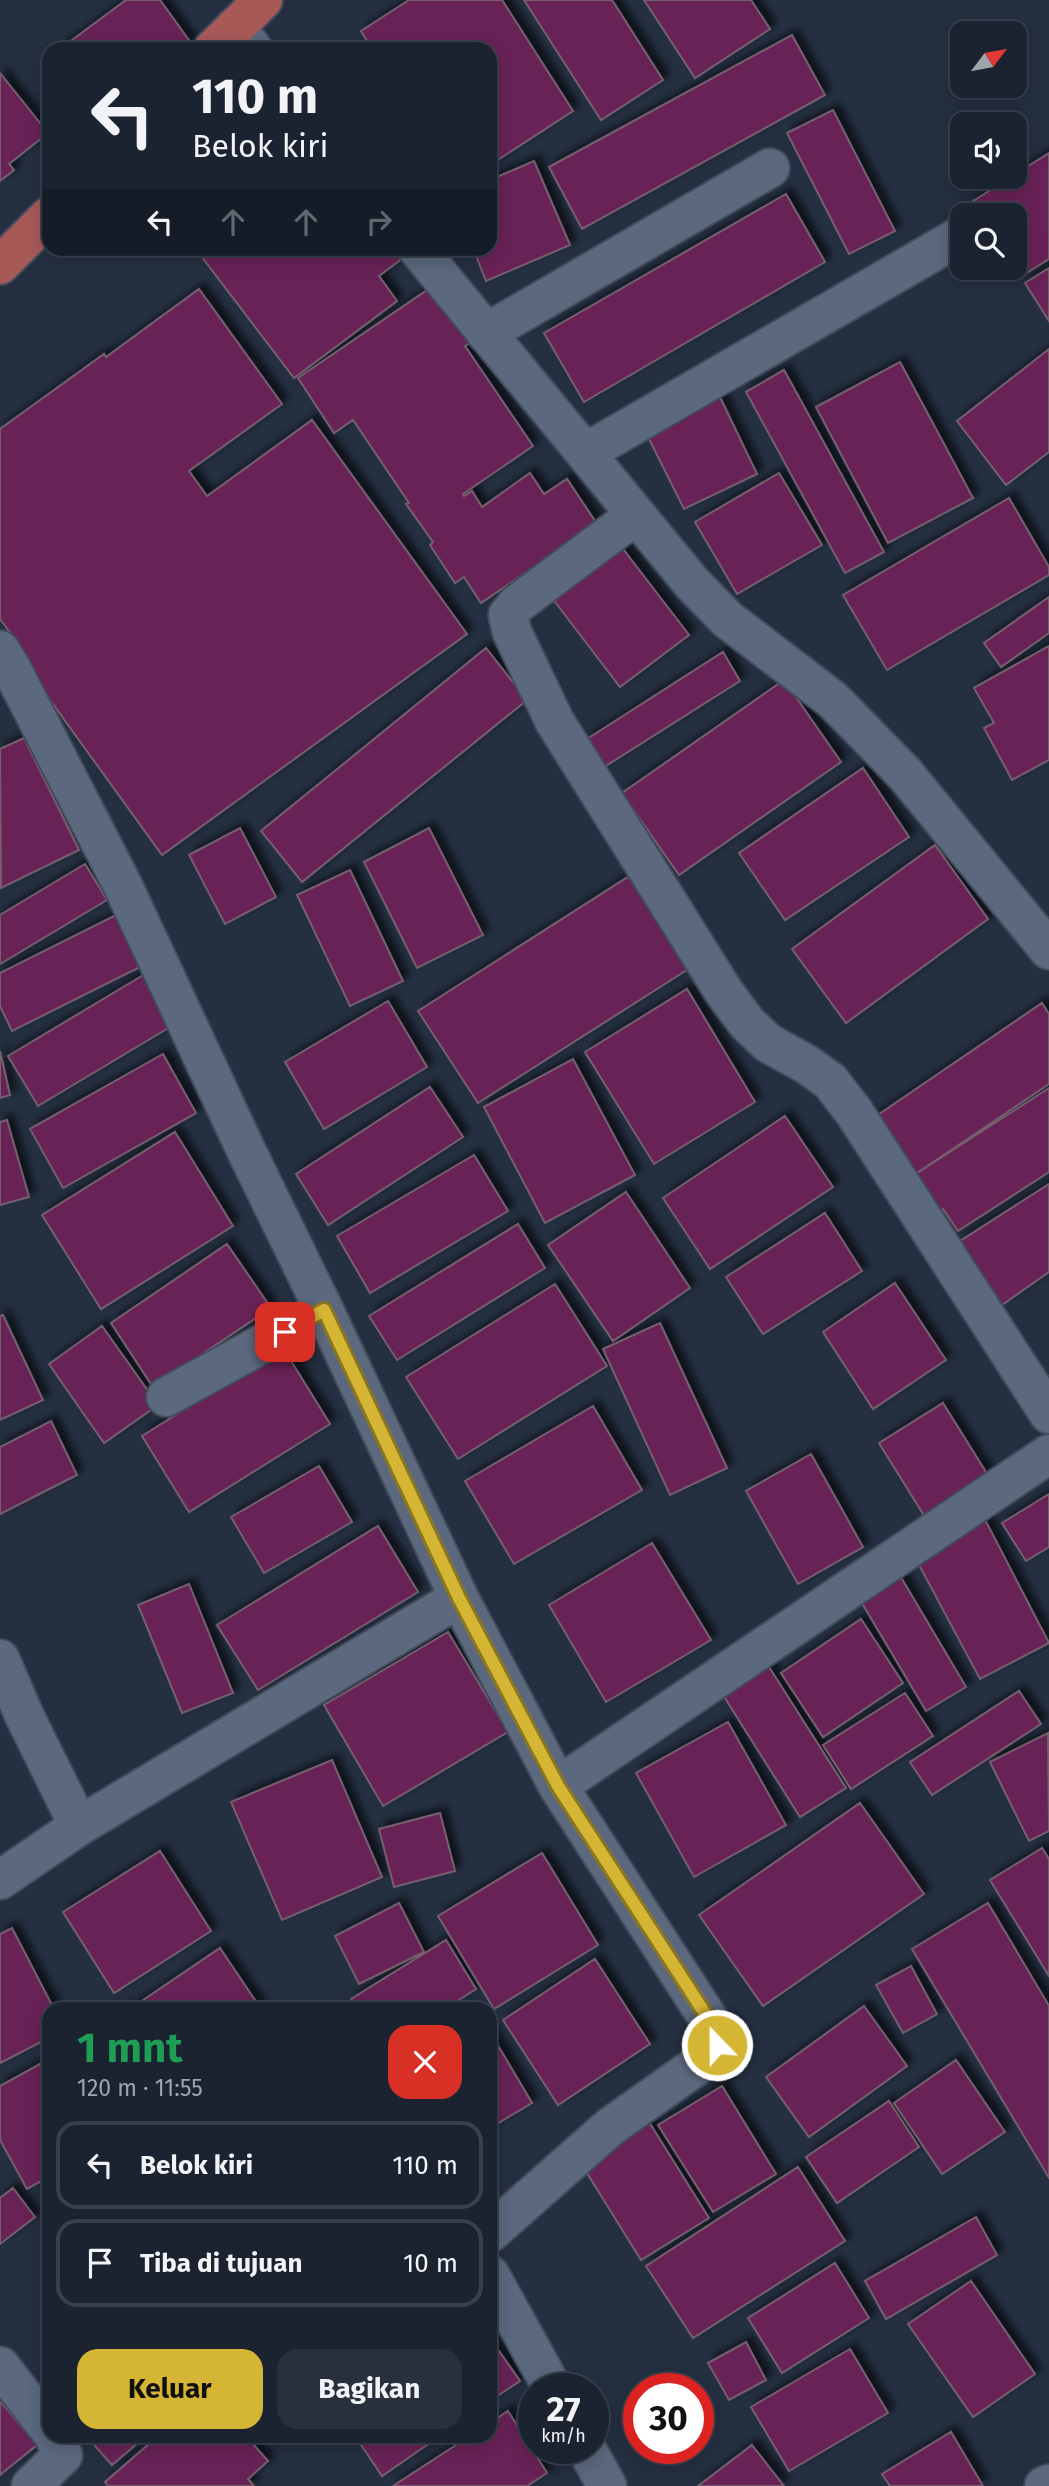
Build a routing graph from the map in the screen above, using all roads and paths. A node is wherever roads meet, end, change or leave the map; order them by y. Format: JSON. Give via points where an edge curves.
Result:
{"nodes":[{"id":1,"x":263,"y":0,"type":"edge"},
{"id":2,"x":234,"y":42,"type":"edge"},
{"id":3,"x":771,"y":168,"type":"dead end"},
{"id":4,"x":42,"y":223,"type":"edge"},
{"id":5,"x":950,"y":242,"type":"edge"},
{"id":6,"x":423,"y":256,"type":"edge"},
{"id":7,"x":0,"y":265,"type":"edge"},
{"id":8,"x":486,"y":333,"type":"junction"},
{"id":9,"x":585,"y":453,"type":"junction"},
{"id":10,"x":636,"y":514,"type":"junction"},
{"id":11,"x":3,"y":664,"type":"edge"},
{"id":12,"x":1049,"y":950,"type":"edge"},
{"id":13,"x":324,"y":1310,"type":"junction"},
{"id":14,"x":166,"y":1397,"type":"dead end"},
{"id":15,"x":1049,"y":1414,"type":"edge"},
{"id":16,"x":1049,"y":1454,"type":"edge"},
{"id":17,"x":459,"y":1598,"type":"junction"},
{"id":18,"x":0,"y":1659,"type":"edge"},
{"id":19,"x":558,"y":1786,"type":"junction"},
{"id":20,"x":79,"y":1826,"type":"junction"},
{"id":21,"x":0,"y":1880,"type":"edge"},
{"id":22,"x":497,"y":2227,"type":"edge"},
{"id":23,"x":497,"y":2288,"type":"edge"},
{"id":24,"x":0,"y":2366,"type":"edge"},
{"id":25,"x":544,"y":2373,"type":"edge"},
{"id":26,"x":42,"y":2420,"type":"edge"},
{"id":27,"x":57,"y":2443,"type":"edge"},
{"id":28,"x":595,"y":2464,"type":"edge"},
{"id":29,"x":31,"y":2486,"type":"edge"},
{"id":30,"x":607,"y":2486,"type":"edge"}],
"edges":[{"from":1,"to":2,"type":"main road"},
{"from":3,"to":8,"type":"street"},
{"from":4,"to":7,"type":"main road"},
{"from":5,"to":9,"type":"street"},
{"from":6,"to":8,"type":"street"},
{"from":8,"to":9,"type":"street"},
{"from":9,"to":10,"type":"street"},
{"from":10,"to":12,"type":"street","via":[[727,620],[833,701],[905,774]]},
{"from":10,"to":15,"type":"street","via":[[517,604],[508,615],[512,632],[555,722],[724,992],[768,1043],[830,1081],[854,1112]]},
{"from":11,"to":13,"type":"street","via":[[123,886]]},
{"from":13,"to":14,"type":"street"},
{"from":13,"to":17,"type":"street"},
{"from":16,"to":19,"type":"street"},
{"from":17,"to":19,"type":"street"},
{"from":17,"to":20,"type":"street"},
{"from":18,"to":20,"type":"street"},
{"from":19,"to":22,"type":"street","via":[[715,2029],[717,2045],[709,2057],[610,2127]]},
{"from":20,"to":21,"type":"street"},
{"from":23,"to":25,"type":"street"},
{"from":24,"to":26,"type":"street"},
{"from":27,"to":29,"type":"street","via":[[63,2455]]},
{"from":28,"to":30,"type":"street"}]}
